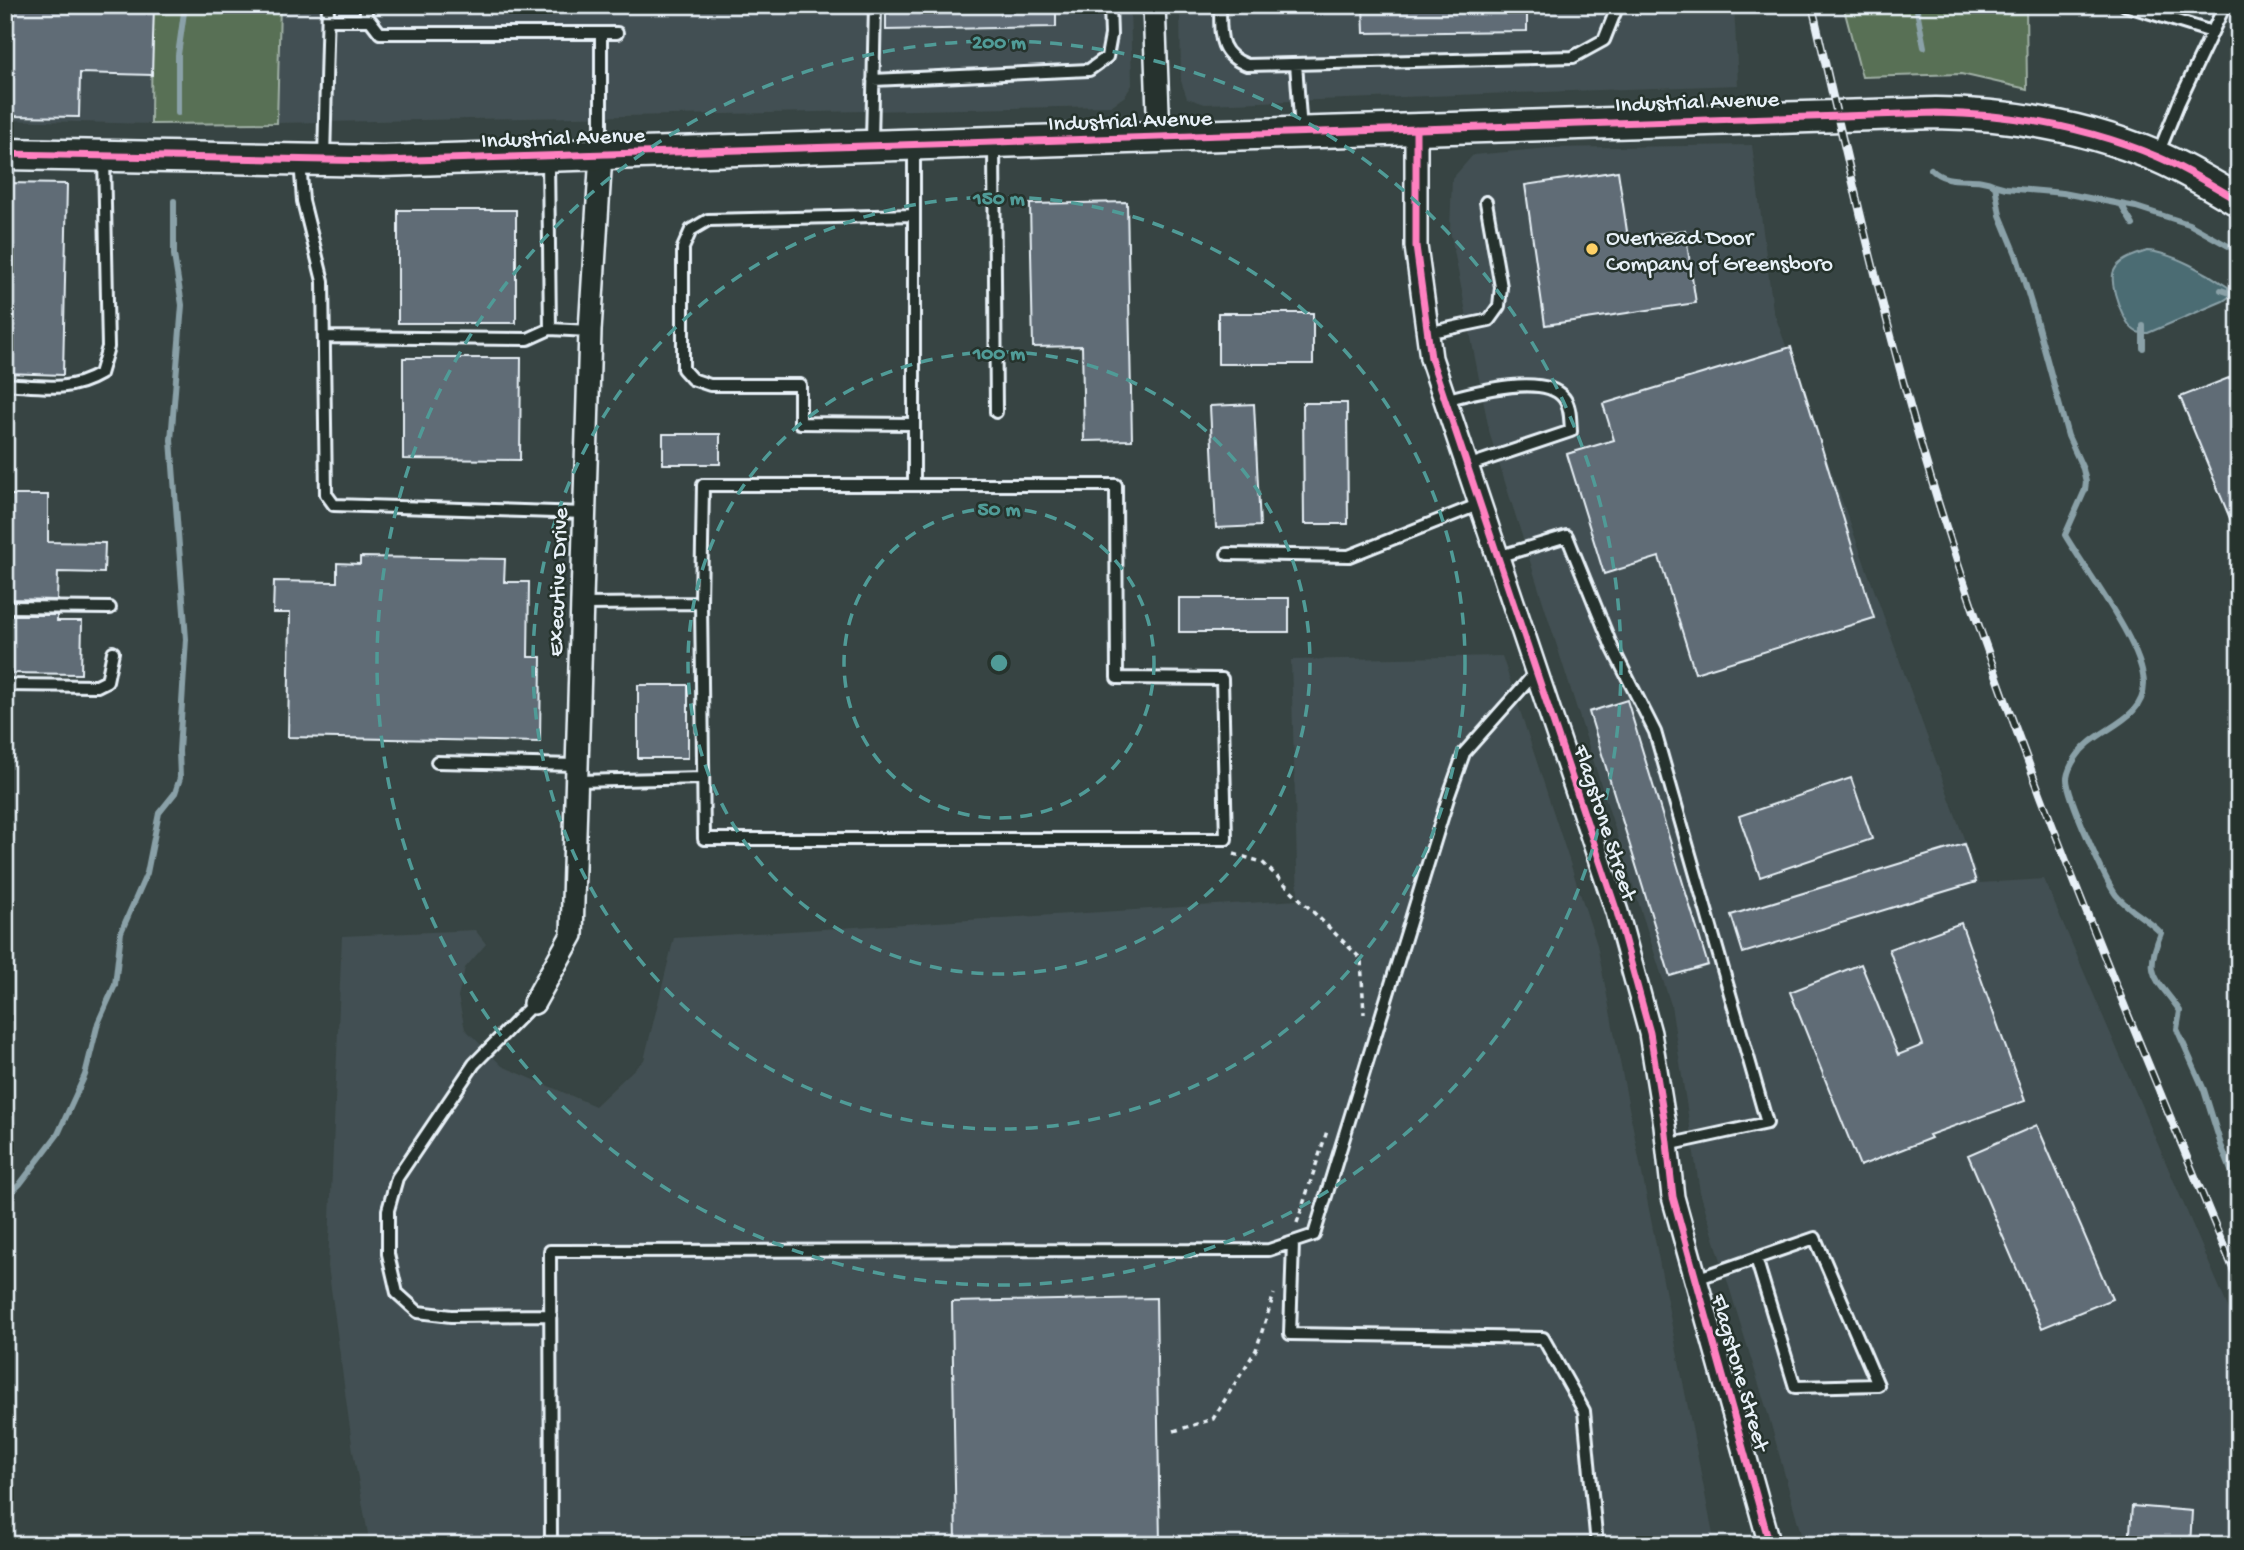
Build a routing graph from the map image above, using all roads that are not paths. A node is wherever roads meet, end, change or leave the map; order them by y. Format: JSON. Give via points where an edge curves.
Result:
{"nodes":[{"id":1,"x":328,"y":5,"type":"edge"},
{"id":2,"x":366,"y":5,"type":"edge"},
{"id":3,"x":875,"y":5,"type":"edge"},
{"id":4,"x":1110,"y":5,"type":"edge"},
{"id":5,"x":1154,"y":5,"type":"edge"},
{"id":6,"x":1220,"y":5,"type":"edge"},
{"id":7,"x":1618,"y":5,"type":"edge"},
{"id":8,"x":2124,"y":5,"type":"edge"},
{"id":9,"x":2225,"y":5,"type":"edge"},
{"id":10,"x":328,"y":20,"type":"junction"},
{"id":11,"x":366,"y":20,"type":"junction"},
{"id":12,"x":2212,"y":32,"type":"junction"},
{"id":13,"x":601,"y":33,"type":"junction"},
{"id":14,"x":617,"y":33,"type":"dead end"},
{"id":15,"x":1296,"y":64,"type":"junction"},
{"id":16,"x":873,"y":80,"type":"junction"},
{"id":17,"x":1416,"y":129,"type":"junction"},
{"id":18,"x":1301,"y":131,"type":"junction"},
{"id":19,"x":1159,"y":137,"type":"junction"},
{"id":20,"x":994,"y":143,"type":"junction"},
{"id":21,"x":914,"y":145,"type":"junction"},
{"id":22,"x":872,"y":146,"type":"junction"},
{"id":23,"x":601,"y":154,"type":"junction"},
{"id":24,"x":5,"y":155,"type":"edge"},
{"id":25,"x":104,"y":157,"type":"junction"},
{"id":26,"x":548,"y":157,"type":"junction"},
{"id":27,"x":2157,"y":157,"type":"junction"},
{"id":28,"x":312,"y":161,"type":"junction"},
{"id":29,"x":2239,"y":201,"type":"edge"},
{"id":30,"x":1486,"y":202,"type":"dead end"},
{"id":31,"x":914,"y":215,"type":"junction"},
{"id":32,"x":550,"y":329,"type":"junction"},
{"id":33,"x":590,"y":331,"type":"junction"},
{"id":34,"x":1427,"y":333,"type":"junction"},
{"id":35,"x":324,"y":337,"type":"junction"},
{"id":36,"x":5,"y":384,"type":"edge"},
{"id":37,"x":1445,"y":400,"type":"junction"},
{"id":38,"x":996,"y":412,"type":"dead end"},
{"id":39,"x":914,"y":424,"type":"junction"},
{"id":40,"x":1467,"y":466,"type":"junction"},
{"id":41,"x":914,"y":485,"type":"junction"},
{"id":42,"x":1480,"y":504,"type":"junction"},
{"id":43,"x":584,"y":513,"type":"junction"},
{"id":44,"x":1227,"y":554,"type":"dead end"},
{"id":45,"x":1497,"y":557,"type":"junction"},
{"id":46,"x":701,"y":603,"type":"junction"},
{"id":47,"x":582,"y":604,"type":"junction"},
{"id":48,"x":5,"y":607,"type":"edge"},
{"id":49,"x":110,"y":608,"type":"dead end"},
{"id":50,"x":113,"y":652,"type":"dead end"},
{"id":51,"x":1536,"y":672,"type":"junction"},
{"id":52,"x":5,"y":685,"type":"edge"},
{"id":53,"x":437,"y":762,"type":"dead end"},
{"id":54,"x":577,"y":773,"type":"junction"},
{"id":55,"x":703,"y":778,"type":"junction"},
{"id":56,"x":534,"y":1003,"type":"joint"},
{"id":57,"x":1667,"y":1145,"type":"junction"},
{"id":58,"x":1293,"y":1238,"type":"junction"},
{"id":59,"x":1756,"y":1258,"type":"junction"},
{"id":60,"x":1696,"y":1279,"type":"junction"},
{"id":61,"x":551,"y":1315,"type":"junction"},
{"id":62,"x":1768,"y":1537,"type":"edge"},
{"id":63,"x":551,"y":1545,"type":"edge"},
{"id":64,"x":1597,"y":1545,"type":"edge"}],
"edges":[{"from":1,"to":10,"type":"lane"},
{"from":2,"to":11,"type":"lane"},
{"from":3,"to":16,"type":"lane"},
{"from":4,"to":16,"type":"lane","via":[[1107,57],[1089,70]]},
{"from":5,"to":19,"type":"street"},
{"from":6,"to":15,"type":"lane","via":[[1221,40],[1237,61]]},
{"from":7,"to":15,"type":"lane","via":[[1604,40],[1573,57]]},
{"from":8,"to":12,"type":"lane"},
{"from":9,"to":12,"type":"lane"},
{"from":10,"to":11,"type":"lane"},
{"from":10,"to":28,"type":"lane"},
{"from":11,"to":13,"type":"lane","via":[[380,33]]},
{"from":12,"to":27,"type":"lane"},
{"from":13,"to":14,"type":"lane"},
{"from":13,"to":23,"type":"lane"},
{"from":15,"to":18,"type":"lane"},
{"from":16,"to":22,"type":"lane"},
{"from":17,"to":18,"type":"main road","name":"Industrial Avenue"},
{"from":17,"to":27,"type":"main road","name":"Industrial Avenue","via":[[1969,113],[2059,126]]},
{"from":17,"to":34,"type":"street","name":"Flagstone Street","via":[[1416,246]]},
{"from":18,"to":19,"type":"main road","name":"Industrial Avenue"},
{"from":19,"to":20,"type":"main road","name":"Industrial Avenue"},
{"from":20,"to":21,"type":"main road","name":"Industrial Avenue"},
{"from":20,"to":38,"type":"lane"},
{"from":21,"to":22,"type":"main road","name":"Industrial Avenue"},
{"from":21,"to":31,"type":"lane"},
{"from":22,"to":23,"type":"main road","name":"Industrial Avenue"},
{"from":23,"to":26,"type":"main road","name":"Industrial Avenue"},
{"from":23,"to":33,"type":"street","name":"Executive Drive"},
{"from":24,"to":25,"type":"main road","name":"Industrial Avenue"},
{"from":25,"to":28,"type":"main road","name":"Industrial Avenue"},
{"from":25,"to":36,"type":"lane","via":[[108,347],[100,374],[83,384],[61,387]]},
{"from":26,"to":28,"type":"main road","name":"Industrial Avenue"},
{"from":26,"to":32,"type":"lane"},
{"from":27,"to":29,"type":"main road","name":"Industrial Avenue"},
{"from":28,"to":35,"type":"lane","via":[[303,201],[323,281]]},
{"from":30,"to":34,"type":"lane","via":[[1501,287],[1499,306],[1489,320]]},
{"from":31,"to":39,"type":"lane"},
{"from":31,"to":39,"type":"lane","via":[[708,220],[691,230],[683,248],[682,369],[692,379],[710,385],[800,385],[800,423]]},
{"from":32,"to":33,"type":"lane"},
{"from":32,"to":35,"type":"lane","via":[[528,339]]},
{"from":33,"to":43,"type":"street","name":"Executive Drive"},
{"from":34,"to":37,"type":"street","name":"Flagstone Street"},
{"from":35,"to":43,"type":"lane","via":[[326,494],[334,505]]},
{"from":37,"to":40,"type":"street","name":"Flagstone Street"},
{"from":37,"to":40,"type":"lane","via":[[1493,387],[1542,387],[1564,398],[1569,411],[1571,431]]},
{"from":39,"to":41,"type":"lane"},
{"from":40,"to":42,"type":"street","name":"Flagstone Street"},
{"from":41,"to":46,"type":"lane","via":[[703,485]]},
{"from":41,"to":55,"type":"lane","via":[[1116,485],[1117,678],[1222,679],[1226,839],[704,839]]},
{"from":42,"to":44,"type":"lane","via":[[1349,556]]},
{"from":42,"to":45,"type":"street","name":"Flagstone Street"},
{"from":43,"to":47,"type":"street","name":"Executive Drive"},
{"from":45,"to":51,"type":"street","name":"Flagstone Street"},
{"from":45,"to":57,"type":"lane","via":[[1567,536],[1612,647],[1655,732],[1720,954],[1767,1123]]},
{"from":46,"to":47,"type":"lane"},
{"from":46,"to":55,"type":"lane"},
{"from":47,"to":54,"type":"street","name":"Executive Drive"},
{"from":48,"to":49,"type":"lane"},
{"from":50,"to":52,"type":"lane","via":[[107,681],[97,686]]},
{"from":51,"to":57,"type":"street","name":"Flagstone Street","via":[[1643,1006]]},
{"from":51,"to":58,"type":"lane","via":[[1464,753],[1314,1235]]},
{"from":53,"to":54,"type":"lane"},
{"from":54,"to":55,"type":"lane"},
{"from":54,"to":56,"type":"street","name":"Executive Drive","via":[[572,935]]},
{"from":56,"to":61,"type":"lane","via":[[474,1064],[397,1178],[388,1210],[388,1254],[397,1293],[418,1312]]},
{"from":57,"to":60,"type":"street","name":"Flagstone Street","via":[[1673,1197]]},
{"from":58,"to":61,"type":"lane","via":[[1269,1250],[550,1251]]},
{"from":58,"to":64,"type":"lane","via":[[1290,1334],[1543,1338],[1584,1411]]},
{"from":59,"to":59,"type":"lane","via":[[1815,1238],[1878,1385],[1795,1387]]},
{"from":59,"to":60,"type":"lane"},
{"from":60,"to":62,"type":"street","name":"Flagstone Street"},
{"from":61,"to":63,"type":"lane"}]}
